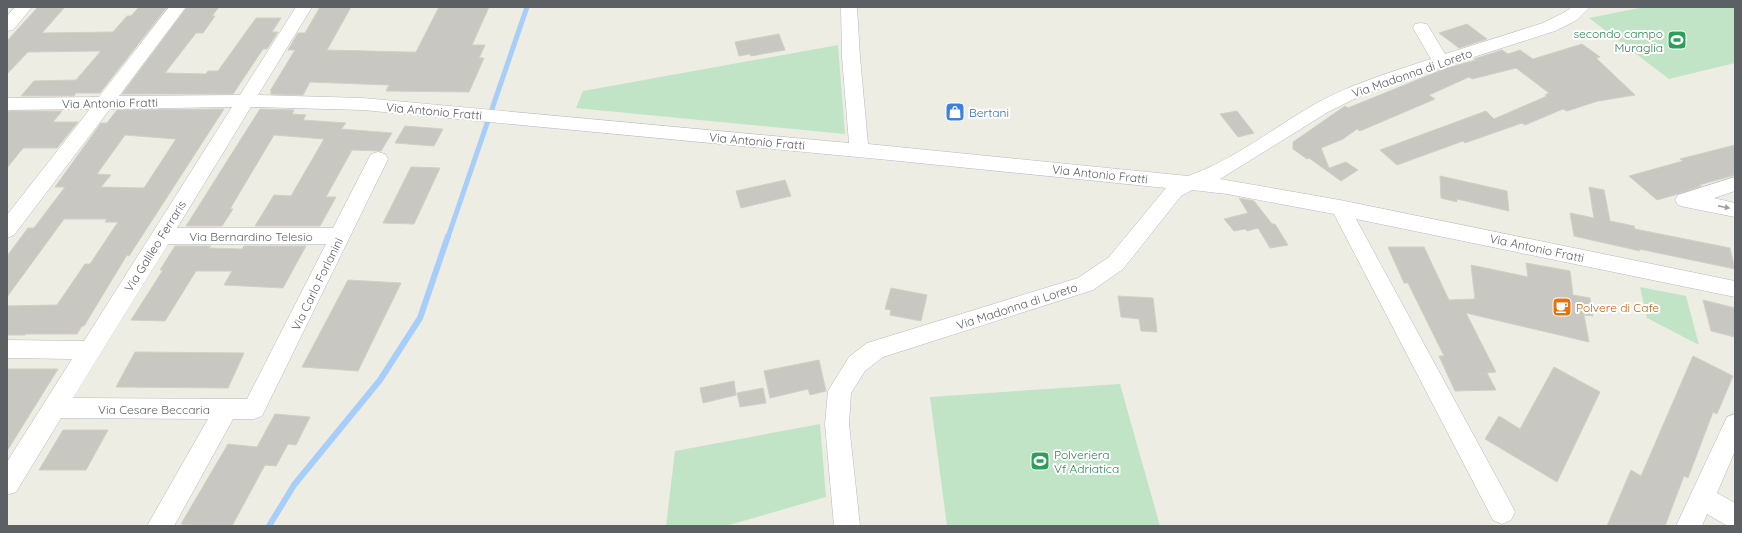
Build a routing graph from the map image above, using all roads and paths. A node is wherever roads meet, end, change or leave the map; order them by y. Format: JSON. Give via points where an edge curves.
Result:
{"nodes":[{"id":1,"x":24,"y":7,"type":"edge"},
{"id":2,"x":178,"y":7,"type":"edge"},
{"id":3,"x":304,"y":7,"type":"edge"},
{"id":4,"x":849,"y":7,"type":"edge"},
{"id":5,"x":1582,"y":7,"type":"edge"},
{"id":6,"x":7,"y":26,"type":"edge"},
{"id":7,"x":1421,"y":28,"type":"dead end"},
{"id":8,"x":1441,"y":62,"type":"junction"},
{"id":9,"x":244,"y":101,"type":"junction"},
{"id":10,"x":104,"y":103,"type":"junction"},
{"id":11,"x":7,"y":104,"type":"edge"},
{"id":12,"x":859,"y":150,"type":"junction"},
{"id":13,"x":378,"y":159,"type":"dead end"},
{"id":14,"x":1189,"y":183,"type":"junction"},
{"id":15,"x":1735,"y":184,"type":"edge"},
{"id":16,"x":1340,"y":207,"type":"junction"},
{"id":17,"x":1735,"y":210,"type":"edge"},
{"id":18,"x":7,"y":230,"type":"edge"},
{"id":19,"x":161,"y":236,"type":"junction"},
{"id":20,"x":340,"y":236,"type":"junction"},
{"id":21,"x":1735,"y":289,"type":"edge"},
{"id":22,"x":7,"y":349,"type":"edge"},
{"id":23,"x":91,"y":350,"type":"junction"},
{"id":24,"x":54,"y":408,"type":"junction"},
{"id":25,"x":226,"y":409,"type":"junction"},
{"id":26,"x":254,"y":409,"type":"joint"},
{"id":27,"x":1735,"y":424,"type":"edge"},
{"id":28,"x":7,"y":484,"type":"edge"},
{"id":29,"x":1701,"y":497,"type":"junction"},
{"id":30,"x":1502,"y":512,"type":"dead end"},
{"id":31,"x":1735,"y":517,"type":"edge"},
{"id":32,"x":160,"y":526,"type":"edge"},
{"id":33,"x":847,"y":526,"type":"edge"},
{"id":34,"x":1689,"y":526,"type":"edge"}],
"edges":[{"from":1,"to":6,"type":"street"},
{"from":2,"to":10,"type":"street"},
{"from":3,"to":9,"type":"street","name":"Via Galileo Ferraris"},
{"from":4,"to":12,"type":"street"},
{"from":5,"to":8,"type":"street","name":"Via Madonna di Loreto","via":[[1549,27]]},
{"from":7,"to":8,"type":"street"},
{"from":8,"to":14,"type":"street","name":"Via Madonna di Loreto","via":[[1348,95],[1300,120],[1217,173]]},
{"from":9,"to":10,"type":"street","name":"Via Antonio Fratti"},
{"from":9,"to":12,"type":"street","name":"Via Antonio Fratti","via":[[334,102]]},
{"from":9,"to":19,"type":"street","name":"Via Galileo Ferraris"},
{"from":10,"to":11,"type":"street","name":"Via Antonio Fratti"},
{"from":10,"to":18,"type":"street"},
{"from":12,"to":14,"type":"street","name":"Via Antonio Fratti"},
{"from":13,"to":20,"type":"street","name":"Via Carlo Forlanini"},
{"from":14,"to":16,"type":"street","name":"Via Antonio Fratti","via":[[1272,194]]},
{"from":14,"to":33,"type":"street","name":"Via Madonna di Loreto","via":[[1174,191],[1116,263],[1085,284],[875,350],[857,364],[840,391],[837,424]]},
{"from":15,"to":17,"type":"street","one_way":true,"via":[[1685,200]]},
{"from":16,"to":21,"type":"street","name":"Via Antonio Fratti"},
{"from":16,"to":30,"type":"street"},
{"from":19,"to":20,"type":"street","name":"Via Bernardino Telesio"},
{"from":19,"to":23,"type":"street","name":"Via Galileo Ferraris"},
{"from":20,"to":26,"type":"street","name":"Via Carlo Forlanini"},
{"from":22,"to":23,"type":"street"},
{"from":23,"to":24,"type":"street","name":"Via Galileo Ferraris"},
{"from":24,"to":25,"type":"street","name":"Via Cesare Beccaria"},
{"from":24,"to":28,"type":"street","name":"Via Galileo Ferraris"},
{"from":25,"to":26,"type":"street","name":"Via Cesare Beccaria"},
{"from":25,"to":32,"type":"street"},
{"from":27,"to":29,"type":"street"},
{"from":29,"to":31,"type":"street"},
{"from":29,"to":34,"type":"street"}]}
